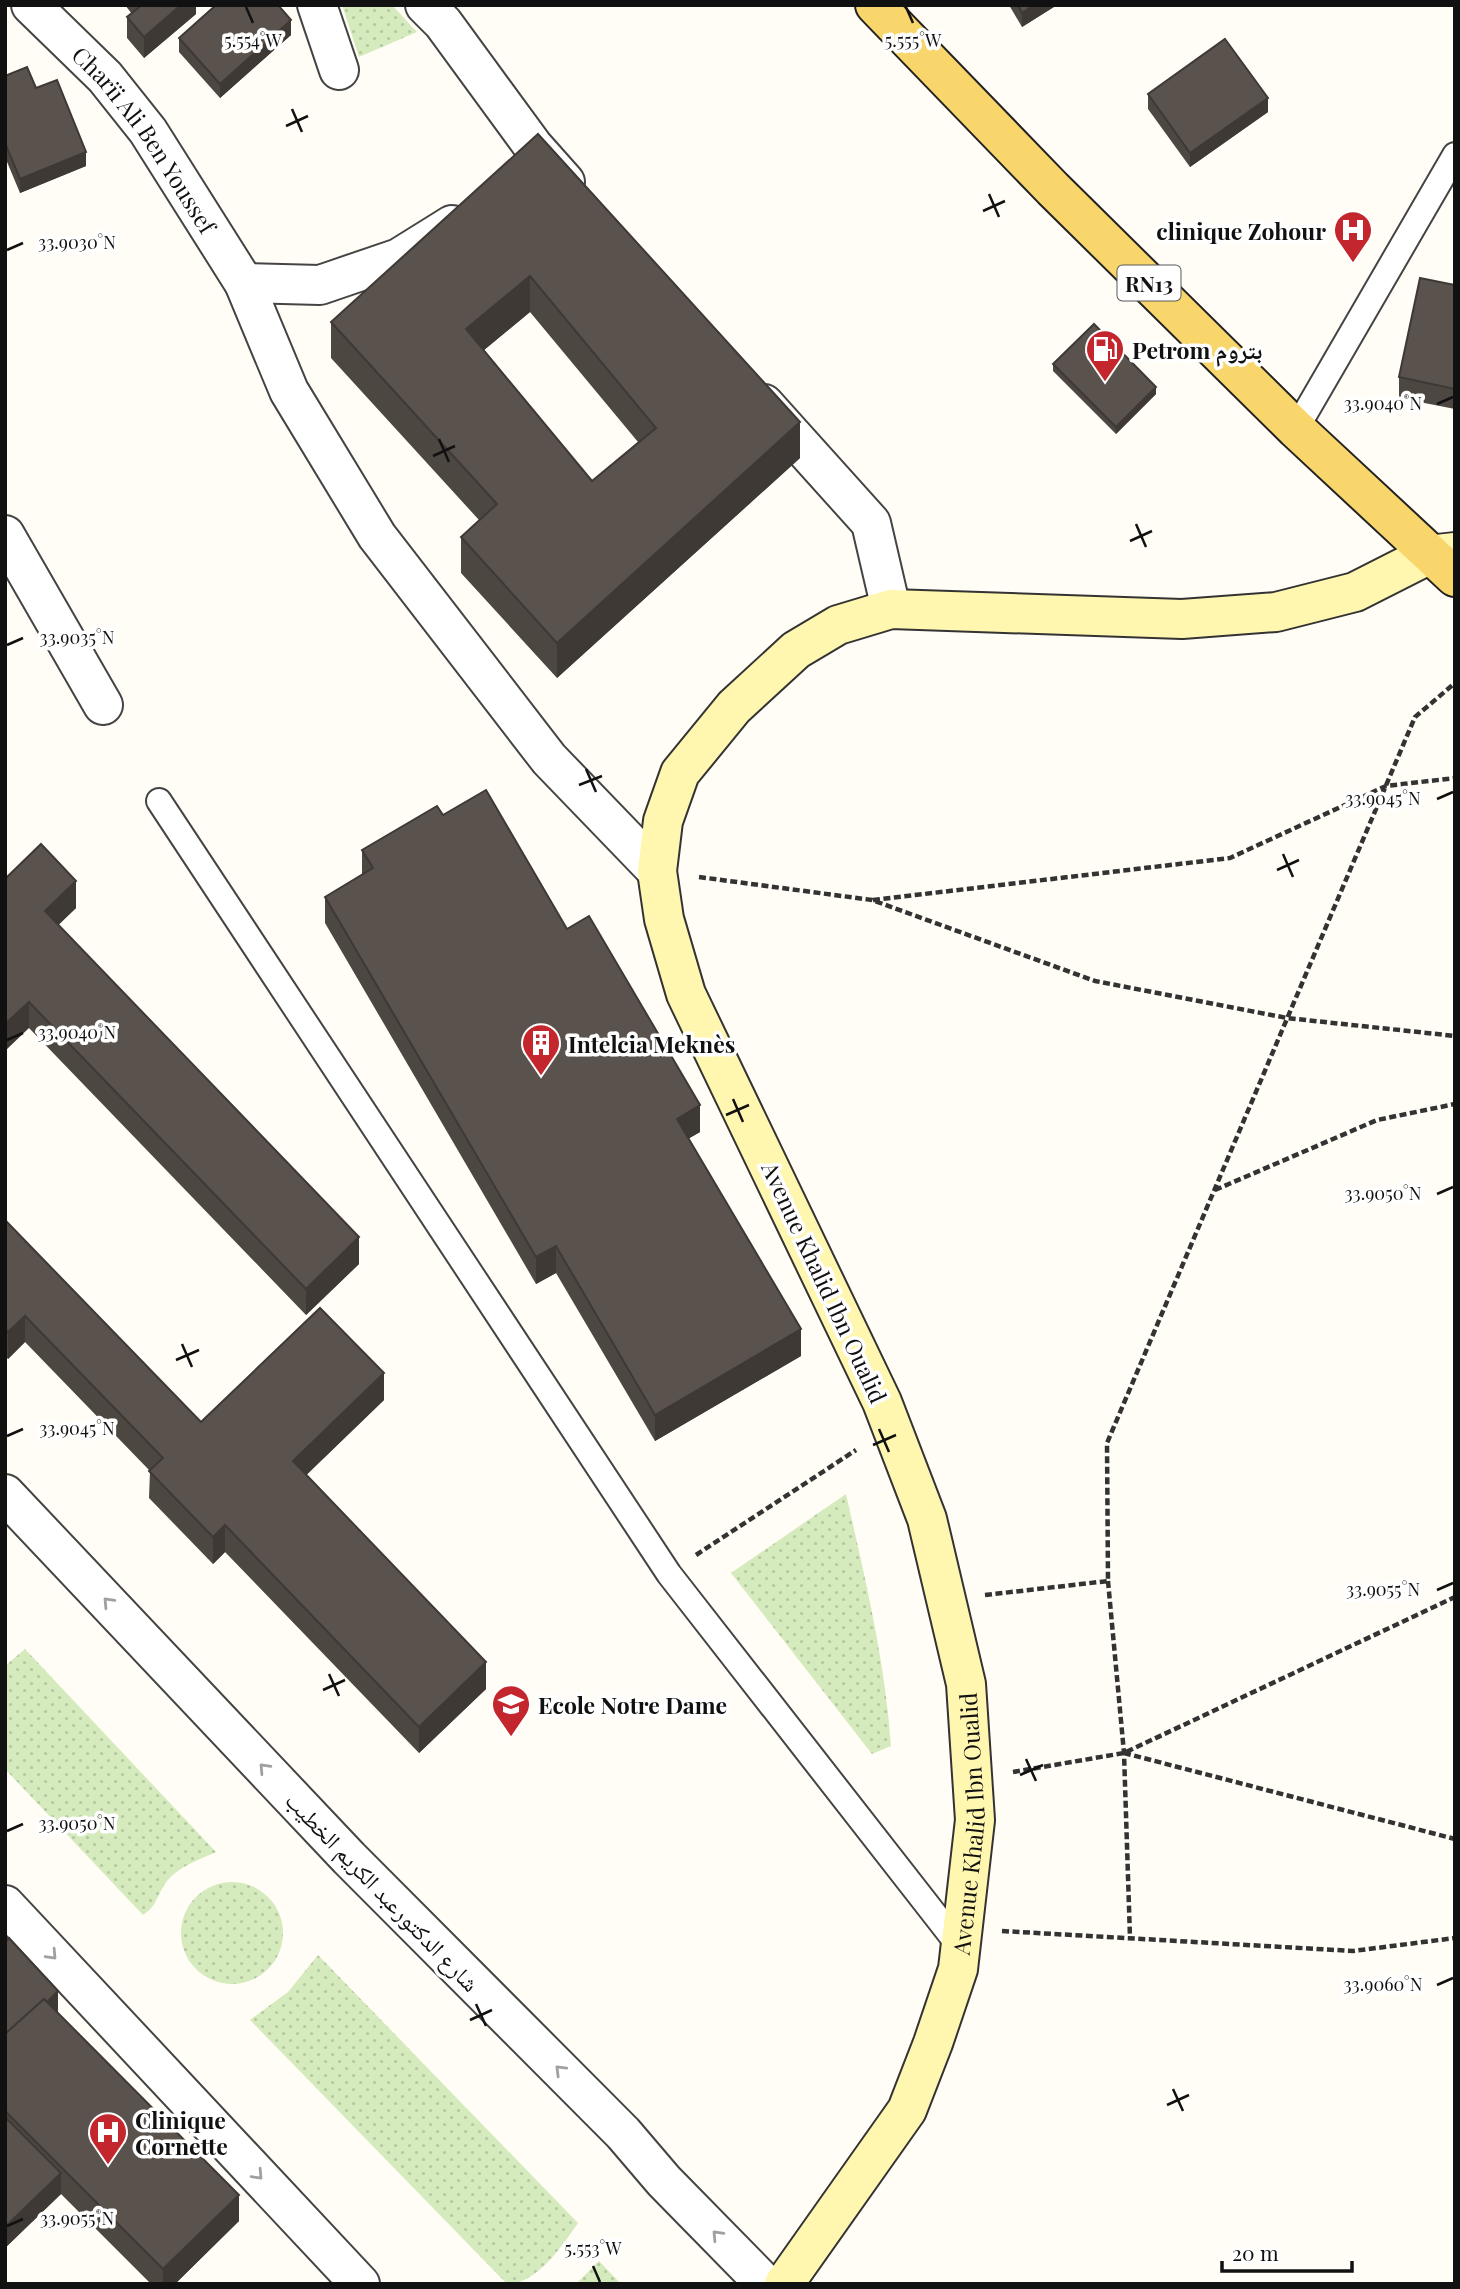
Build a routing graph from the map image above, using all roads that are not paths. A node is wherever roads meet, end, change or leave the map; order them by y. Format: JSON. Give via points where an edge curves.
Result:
{"nodes":[{"id":1,"x":31,"y":5,"type":"edge"},
{"id":2,"x":317,"y":5,"type":"edge"},
{"id":3,"x":425,"y":5,"type":"edge"},
{"id":4,"x":875,"y":5,"type":"edge"},
{"id":5,"x":339,"y":70,"type":"dead end"},
{"id":6,"x":533,"y":146,"type":"junction"},
{"id":7,"x":1455,"y":155,"type":"edge"},
{"id":8,"x":506,"y":174,"type":"edge"},
{"id":9,"x":480,"y":203,"type":"edge"},
{"id":10,"x":588,"y":207,"type":"edge"},
{"id":11,"x":244,"y":283,"type":"junction"},
{"id":12,"x":743,"y":380,"type":"edge"},
{"id":13,"x":1297,"y":429,"type":"junction"},
{"id":14,"x":5,"y":535,"type":"edge"},
{"id":15,"x":1446,"y":561,"type":"edge"},
{"id":16,"x":891,"y":609,"type":"junction"},
{"id":17,"x":103,"y":705,"type":"dead end"},
{"id":18,"x":159,"y":801,"type":"dead end"},
{"id":19,"x":657,"y":871,"type":"junction"},
{"id":20,"x":5,"y":1493,"type":"edge"},
{"id":21,"x":5,"y":1905,"type":"edge"},
{"id":22,"x":962,"y":1938,"type":"junction"},
{"id":23,"x":360,"y":2284,"type":"edge"},
{"id":24,"x":765,"y":2284,"type":"edge"},
{"id":25,"x":784,"y":2284,"type":"edge"}],
"edges":[{"from":1,"to":11,"type":"street","name":"Charïi Ali Ben Youssef","via":[[105,77],[148,131]]},
{"from":2,"to":5,"type":"street"},
{"from":3,"to":6,"type":"street"},
{"from":4,"to":13,"type":"main road","number":"RN13","via":[[1053,189]]},
{"from":6,"to":8,"type":"street"},
{"from":6,"to":10,"type":"street"},
{"from":7,"to":13,"type":"lane"},
{"from":9,"to":11,"type":"street","via":[[399,258],[320,285]]},
{"from":11,"to":19,"type":"street","name":"Charïi Ali Ben Youssef","via":[[289,391],[377,536],[549,759]]},
{"from":12,"to":16,"type":"street","via":[[871,523]]},
{"from":13,"to":15,"type":"main road","number":"RN13"},
{"from":14,"to":17,"type":"street"},
{"from":15,"to":16,"type":"main road","name":"Avenue Khalid Ibn Oualid","via":[[1355,592],[1276,612],[1182,619]]},
{"from":16,"to":19,"type":"main road","name":"Avenue Khalid Ibn Oualid","via":[[838,625],[796,650],[734,706],[680,773],[663,821]]},
{"from":18,"to":22,"type":"lane","via":[[669,1573]]},
{"from":19,"to":22,"type":"main road","name":"Avenue Khalid Ibn Oualid","via":[[664,919],[686,994],[882,1402],[927,1520],[966,1684],[975,1820]]},
{"from":24,"to":20,"type":"street","name":"شارع الدكتورعبد الكريم الخطيب","one_way":true,"via":[[623,2133],[349,1858]]},
{"from":21,"to":23,"type":"street","one_way":true},
{"from":22,"to":25,"type":"main road","name":"Avenue Khalid Ibn Oualid","via":[[958,1969],[907,2110]]}]}
